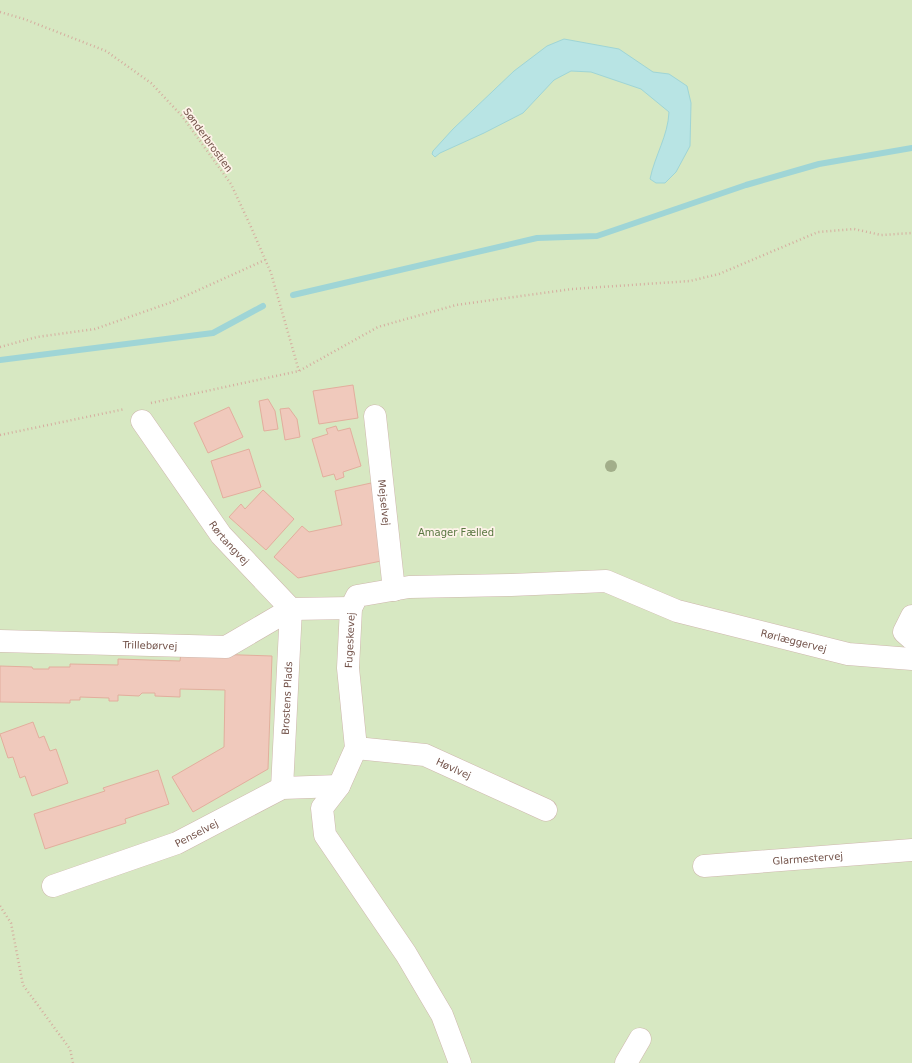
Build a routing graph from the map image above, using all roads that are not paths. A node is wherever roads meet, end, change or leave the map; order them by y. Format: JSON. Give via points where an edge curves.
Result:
{"nodes":[{"id":1,"x":375,"y":416,"type":"dead end"},
{"id":2,"x":142,"y":421,"type":"dead end"},
{"id":3,"x":394,"y":590,"type":"junction"},
{"id":4,"x":351,"y":608,"type":"junction"},
{"id":5,"x":290,"y":609,"type":"junction"},
{"id":6,"x":677,"y":612,"type":"joint"},
{"id":7,"x":912,"y":616,"type":"edge"},
{"id":8,"x":912,"y":639,"type":"edge"},
{"id":9,"x":0,"y":641,"type":"edge"},
{"id":10,"x":912,"y":659,"type":"edge"},
{"id":11,"x":356,"y":748,"type":"junction"},
{"id":12,"x":339,"y":786,"type":"junction"},
{"id":13,"x":282,"y":788,"type":"junction"},
{"id":14,"x":546,"y":810,"type":"dead end"},
{"id":15,"x":912,"y":850,"type":"edge"},
{"id":16,"x":704,"y":866,"type":"dead end"},
{"id":17,"x":53,"y":886,"type":"dead end"},
{"id":18,"x":640,"y":1039,"type":"dead end"},
{"id":19,"x":460,"y":1063,"type":"edge"},
{"id":20,"x":626,"y":1063,"type":"edge"}],
"edges":[{"from":1,"to":3,"type":"street","name":"Mejselvej"},
{"from":2,"to":5,"type":"street","name":"Rørtangvej","via":[[220,535]]},
{"from":3,"to":4,"type":"street","name":"Fugeskevej","via":[[357,596]]},
{"from":3,"to":6,"type":"street","name":"Fugeskevej","via":[[409,587],[606,581]]},
{"from":4,"to":5,"type":"street"},
{"from":4,"to":11,"type":"street","name":"Fugeskevej","via":[[348,668]]},
{"from":5,"to":9,"type":"street","name":"Trillebørvej","via":[[226,646]]},
{"from":5,"to":13,"type":"street","name":"Brostens Plads"},
{"from":6,"to":10,"type":"street","name":"Rørlæggervej","via":[[848,654]]},
{"from":7,"to":8,"type":"street","via":[[904,632]]},
{"from":11,"to":12,"type":"street","name":"Fugeskevej"},
{"from":11,"to":14,"type":"street","name":"Høvlvej","via":[[425,755]]},
{"from":12,"to":13,"type":"street","name":"Penselvej"},
{"from":12,"to":19,"type":"street","name":"Fugeskevej","via":[[322,808],[325,835],[406,954],[442,1015]]},
{"from":13,"to":17,"type":"street","name":"Penselvej","via":[[177,843]]},
{"from":15,"to":16,"type":"street","name":"Glarmestervej"},
{"from":18,"to":20,"type":"street"}]}
